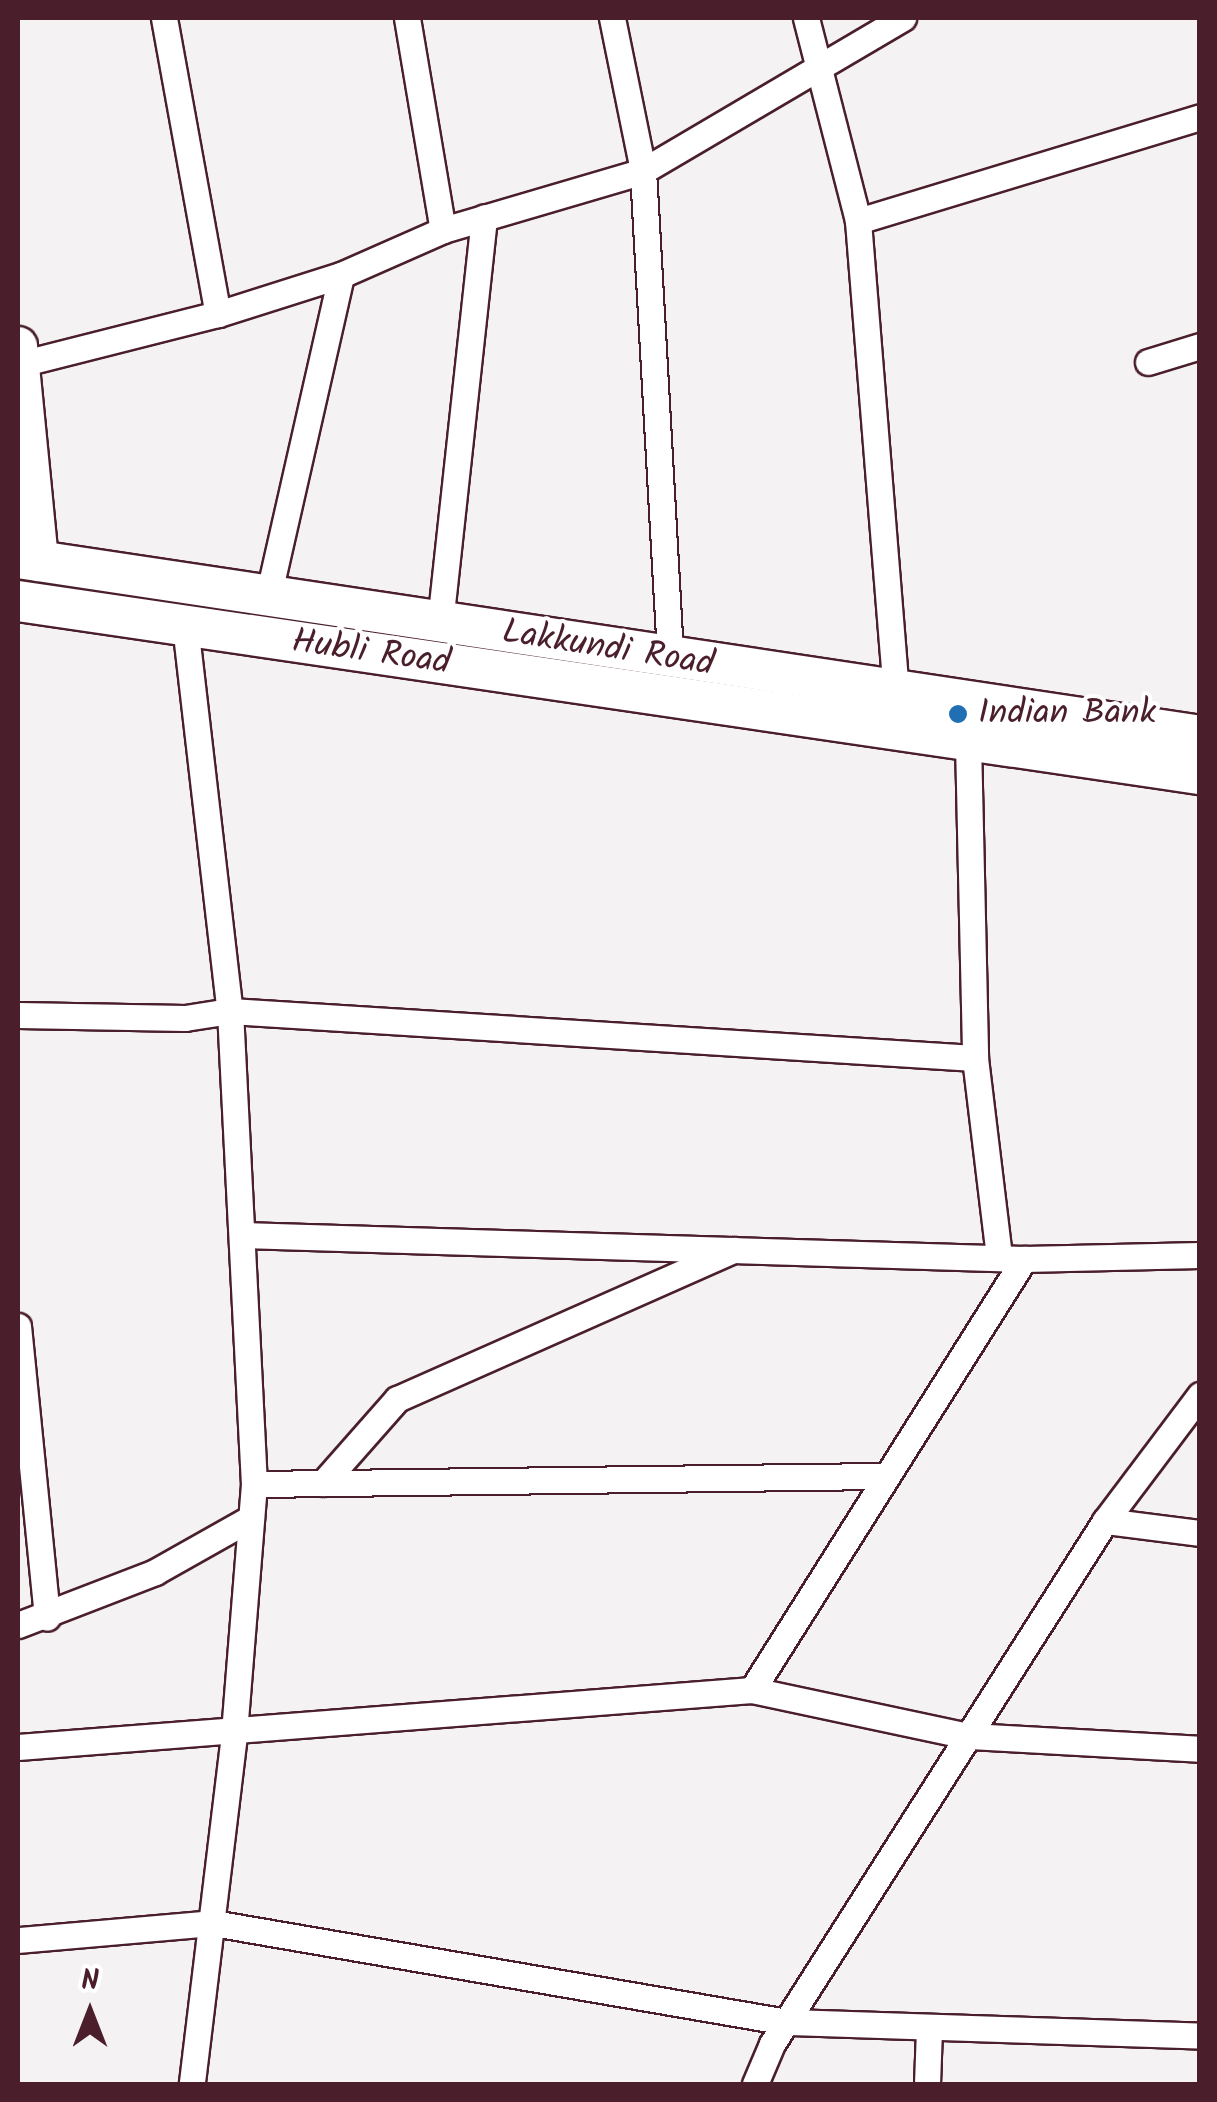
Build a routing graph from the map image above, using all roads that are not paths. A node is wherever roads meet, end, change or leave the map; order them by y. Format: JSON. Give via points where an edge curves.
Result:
{"nodes":[{"id":1,"x":164,"y":18,"type":"edge"},
{"id":2,"x":408,"y":18,"type":"edge"},
{"id":3,"x":612,"y":18,"type":"edge"},
{"id":4,"x":806,"y":18,"type":"edge"},
{"id":5,"x":903,"y":18,"type":"edge"},
{"id":6,"x":817,"y":68,"type":"junction"},
{"id":7,"x":1200,"y":117,"type":"edge"},
{"id":8,"x":643,"y":171,"type":"junction"},
{"id":9,"x":484,"y":217,"type":"junction"},
{"id":10,"x":858,"y":221,"type":"junction"},
{"id":11,"x":443,"y":230,"type":"junction"},
{"id":12,"x":341,"y":275,"type":"junction"},
{"id":13,"x":218,"y":314,"type":"junction"},
{"id":14,"x":1200,"y":346,"type":"edge"},
{"id":15,"x":19,"y":355,"type":"edge"},
{"id":16,"x":1148,"y":362,"type":"dead end"},
{"id":17,"x":28,"y":560,"type":"edge"},
{"id":18,"x":268,"y":597,"type":"junction"},
{"id":19,"x":18,"y":601,"type":"edge"},
{"id":20,"x":440,"y":623,"type":"junction"},
{"id":21,"x":186,"y":625,"type":"junction"},
{"id":22,"x":670,"y":658,"type":"junction"},
{"id":23,"x":896,"y":692,"type":"junction"},
{"id":24,"x":1200,"y":736,"type":"edge"},
{"id":25,"x":968,"y":742,"type":"junction"},
{"id":26,"x":1200,"y":774,"type":"edge"},
{"id":27,"x":230,"y":1011,"type":"junction"},
{"id":28,"x":18,"y":1015,"type":"edge"},
{"id":29,"x":975,"y":1058,"type":"junction"},
{"id":30,"x":242,"y":1235,"type":"junction"},
{"id":31,"x":744,"y":1246,"type":"junction"},
{"id":32,"x":1200,"y":1254,"type":"edge"},
{"id":33,"x":1012,"y":1258,"type":"junction"},
{"id":34,"x":18,"y":1326,"type":"edge"},
{"id":35,"x":1200,"y":1395,"type":"edge"},
{"id":36,"x":882,"y":1476,"type":"junction"},
{"id":37,"x":323,"y":1483,"type":"junction"},
{"id":38,"x":254,"y":1484,"type":"junction"},
{"id":39,"x":251,"y":1518,"type":"junction"},
{"id":40,"x":1105,"y":1521,"type":"junction"},
{"id":41,"x":1200,"y":1533,"type":"edge"},
{"id":42,"x":46,"y":1618,"type":"junction"},
{"id":43,"x":18,"y":1625,"type":"edge"},
{"id":44,"x":752,"y":1690,"type":"junction"},
{"id":45,"x":234,"y":1735,"type":"junction"},
{"id":46,"x":969,"y":1736,"type":"junction"},
{"id":47,"x":18,"y":1747,"type":"edge"},
{"id":48,"x":1200,"y":1749,"type":"edge"},
{"id":49,"x":212,"y":1923,"type":"junction"},
{"id":50,"x":18,"y":1940,"type":"edge"},
{"id":51,"x":787,"y":2022,"type":"junction"},
{"id":52,"x":929,"y":2030,"type":"junction"},
{"id":53,"x":1200,"y":2036,"type":"edge"},
{"id":54,"x":192,"y":2084,"type":"edge"},
{"id":55,"x":756,"y":2084,"type":"edge"},
{"id":56,"x":927,"y":2084,"type":"edge"}],
"edges":[{"from":1,"to":13,"type":"street"},
{"from":2,"to":11,"type":"street"},
{"from":3,"to":8,"type":"street"},
{"from":4,"to":6,"type":"street"},
{"from":5,"to":6,"type":"street"},
{"from":6,"to":8,"type":"street"},
{"from":6,"to":10,"type":"street"},
{"from":7,"to":10,"type":"street"},
{"from":8,"to":9,"type":"street"},
{"from":8,"to":22,"type":"street"},
{"from":9,"to":11,"type":"street"},
{"from":9,"to":20,"type":"street"},
{"from":10,"to":23,"type":"street"},
{"from":11,"to":12,"type":"street"},
{"from":12,"to":13,"type":"street"},
{"from":12,"to":18,"type":"street"},
{"from":13,"to":15,"type":"street"},
{"from":14,"to":16,"type":"street"},
{"from":15,"to":17,"type":"street"},
{"from":17,"to":18,"type":"main road","name":"Lakkundi Road"},
{"from":18,"to":20,"type":"main road","name":"Lakkundi Road"},
{"from":19,"to":21,"type":"main road","name":"Hubli Road"},
{"from":20,"to":22,"type":"main road","name":"Lakkundi Road"},
{"from":21,"to":25,"type":"main road","name":"Hubli Road"},
{"from":21,"to":27,"type":"street"},
{"from":22,"to":23,"type":"main road","name":"Lakkundi Road"},
{"from":23,"to":24,"type":"main road","name":"Lakkundi Road"},
{"from":25,"to":26,"type":"main road","name":"Hubli Road"},
{"from":25,"to":29,"type":"street"},
{"from":27,"to":28,"type":"street","via":[[186,1018]]},
{"from":27,"to":29,"type":"street"},
{"from":27,"to":30,"type":"street"},
{"from":29,"to":33,"type":"street"},
{"from":30,"to":31,"type":"street"},
{"from":30,"to":38,"type":"street"},
{"from":31,"to":33,"type":"street"},
{"from":31,"to":37,"type":"street","via":[[397,1399]]},
{"from":32,"to":33,"type":"street"},
{"from":33,"to":36,"type":"street"},
{"from":34,"to":42,"type":"street"},
{"from":35,"to":40,"type":"street"},
{"from":36,"to":37,"type":"street"},
{"from":36,"to":44,"type":"street"},
{"from":37,"to":38,"type":"street"},
{"from":38,"to":39,"type":"street"},
{"from":39,"to":42,"type":"street","via":[[155,1572]]},
{"from":39,"to":45,"type":"street"},
{"from":40,"to":41,"type":"street"},
{"from":40,"to":46,"type":"street"},
{"from":42,"to":43,"type":"street"},
{"from":44,"to":45,"type":"street"},
{"from":44,"to":46,"type":"street"},
{"from":45,"to":47,"type":"street"},
{"from":45,"to":49,"type":"street"},
{"from":46,"to":48,"type":"street"},
{"from":46,"to":51,"type":"street"},
{"from":49,"to":50,"type":"street"},
{"from":49,"to":51,"type":"street"},
{"from":49,"to":54,"type":"street"},
{"from":51,"to":52,"type":"street"},
{"from":51,"to":55,"type":"street"},
{"from":52,"to":53,"type":"street"},
{"from":52,"to":56,"type":"street"}]}
